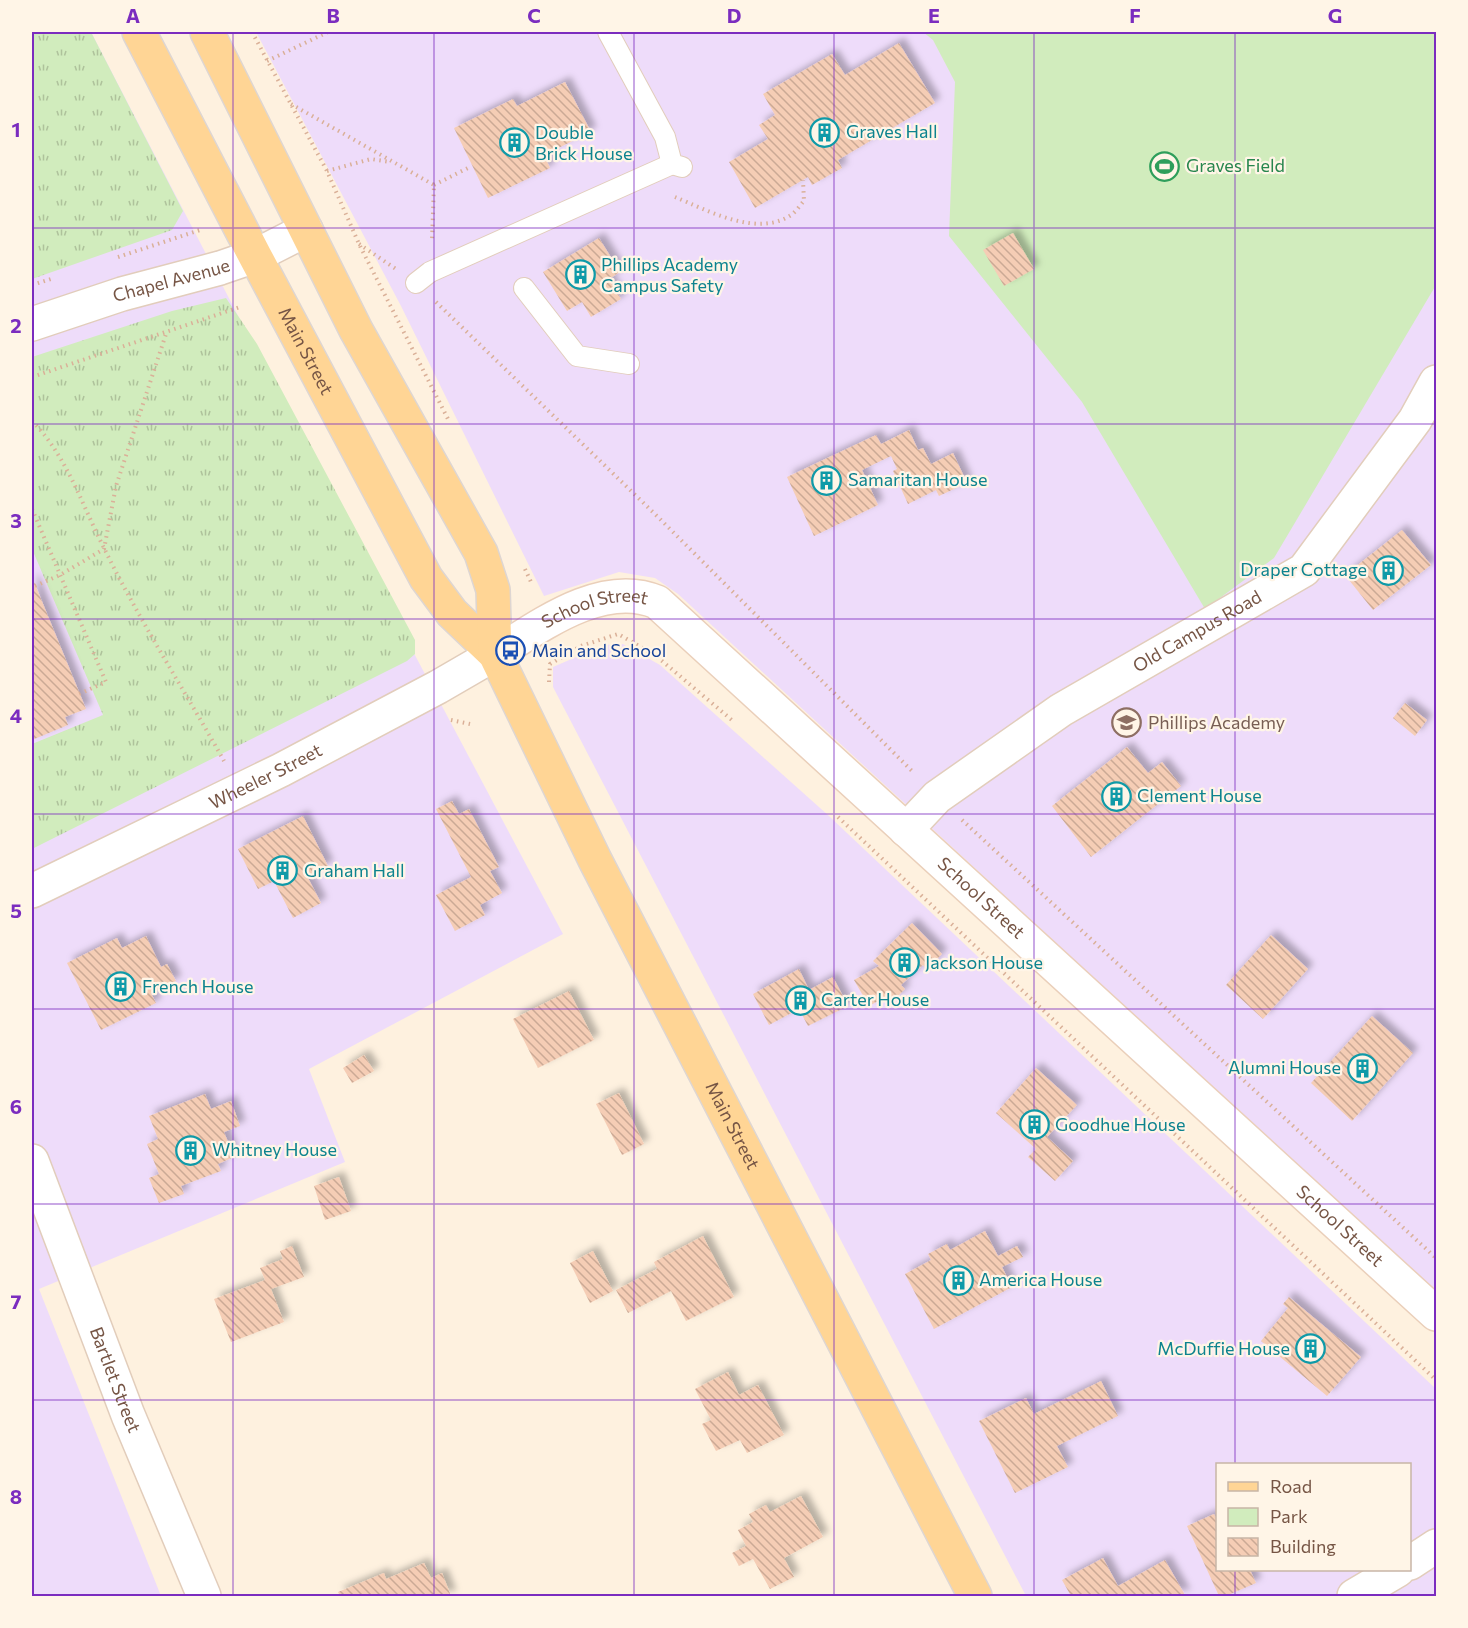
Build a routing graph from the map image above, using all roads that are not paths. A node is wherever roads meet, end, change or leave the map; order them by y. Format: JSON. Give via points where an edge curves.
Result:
{"nodes":[{"id":1,"x":139,"y":32,"type":"edge"},
{"id":2,"x":207,"y":32,"type":"edge"},
{"id":3,"x":608,"y":32,"type":"edge"},
{"id":4,"x":306,"y":230,"type":"junction"},
{"id":5,"x":255,"y":256,"type":"junction"},
{"id":6,"x":416,"y":283,"type":"road end"},
{"id":7,"x":524,"y":288,"type":"dead end"},
{"id":8,"x":32,"y":324,"type":"edge"},
{"id":9,"x":630,"y":364,"type":"dead end"},
{"id":10,"x":1437,"y":382,"type":"edge"},
{"id":11,"x":495,"y":654,"type":"junction"},
{"id":12,"x":906,"y":830,"type":"junction"},
{"id":13,"x":32,"y":891,"type":"edge"},
{"id":14,"x":32,"y":1161,"type":"edge"},
{"id":15,"x":1437,"y":1314,"type":"edge"},
{"id":16,"x":1437,"y":1546,"type":"edge"},
{"id":17,"x":1411,"y":1562,"type":"edge"},
{"id":18,"x":1395,"y":1571,"type":"edge"},
{"id":19,"x":204,"y":1596,"type":"edge"},
{"id":20,"x":975,"y":1596,"type":"edge"},
{"id":21,"x":1354,"y":1596,"type":"edge"}],
"edges":[{"from":1,"to":5,"type":"main road","name":"Main Street"},
{"from":2,"to":4,"type":"main road","name":"Main Street"},
{"from":3,"to":6,"type":"lane","via":[[665,136],[677,166],[430,272]]},
{"from":4,"to":5,"type":"street","name":"Chapel Avenue"},
{"from":4,"to":11,"type":"main road","name":"Main Street","via":[[356,330],[482,553],[493,590]]},
{"from":5,"to":8,"type":"street","name":"Chapel Avenue"},
{"from":5,"to":11,"type":"main road","name":"Main Street","via":[[426,578],[452,613]]},
{"from":7,"to":9,"type":"lane","via":[[577,356]]},
{"from":10,"to":12,"type":"street","name":"Old Campus Road","via":[[1415,420],[1304,570],[1061,710],[937,797]]},
{"from":11,"to":12,"type":"street","name":"School Street","via":[[578,607],[607,598],[644,596],[667,609]]},
{"from":11,"to":13,"type":"street","name":"Wheeler Street","via":[[281,770]]},
{"from":11,"to":20,"type":"main road","name":"Main Street","via":[[595,860]]},
{"from":12,"to":15,"type":"street","name":"School Street"},
{"from":14,"to":19,"type":"street","name":"Bartlet Street","via":[[128,1415]]},
{"from":16,"to":17,"type":"street"},
{"from":18,"to":21,"type":"street"}]}
